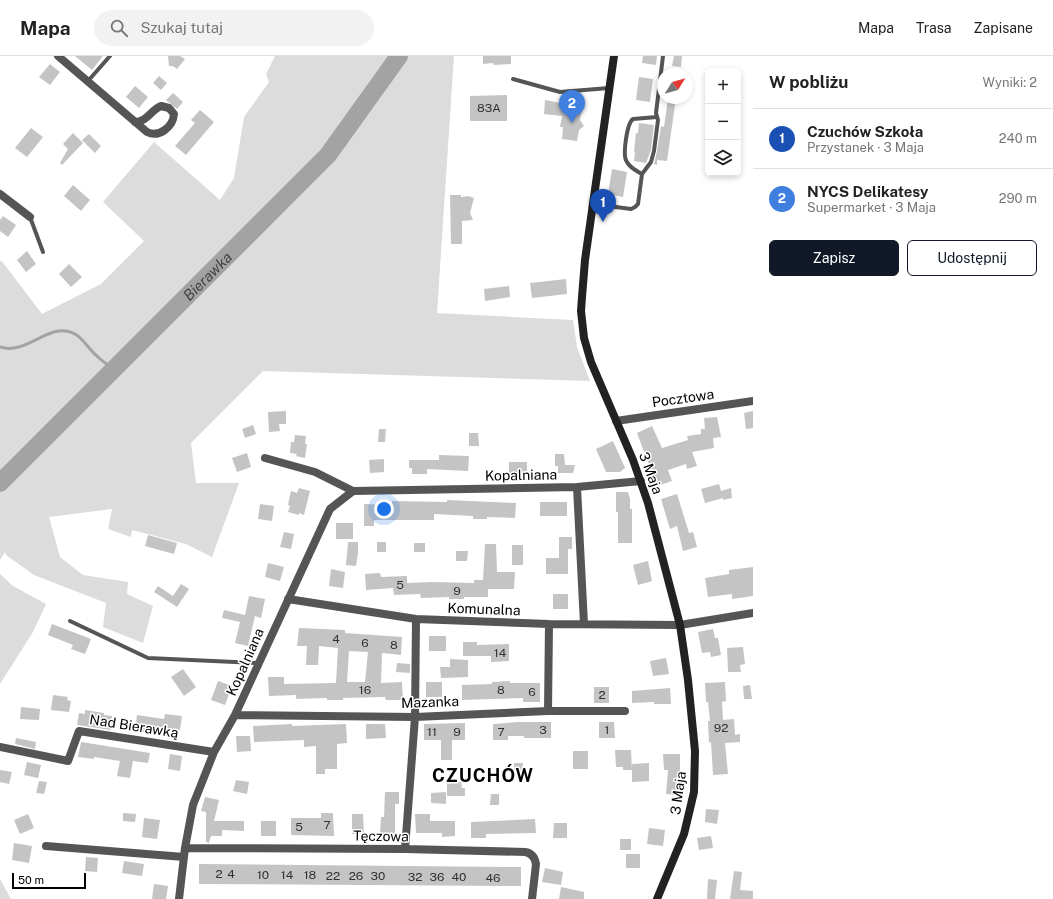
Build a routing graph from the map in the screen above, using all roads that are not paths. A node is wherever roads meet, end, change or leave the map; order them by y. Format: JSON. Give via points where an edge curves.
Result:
{"nodes":[{"id":1,"x":58,"y":56,"type":"edge"},
{"id":2,"x":110,"y":56,"type":"edge"},
{"id":3,"x":614,"y":56,"type":"edge"},
{"id":4,"x":663,"y":56,"type":"edge"},
{"id":5,"x":513,"y":79,"type":"dead end"},
{"id":6,"x":88,"y":81,"type":"junction"},
{"id":7,"x":610,"y":88,"type":"junction"},
{"id":8,"x":657,"y":117,"type":"junction"},
{"id":9,"x":136,"y":122,"type":"junction"},
{"id":10,"x":642,"y":174,"type":"junction"},
{"id":11,"x":0,"y":194,"type":"edge"},
{"id":12,"x":594,"y":204,"type":"junction"},
{"id":13,"x":30,"y":217,"type":"joint"},
{"id":14,"x":43,"y":252,"type":"dead end"},
{"id":15,"x":753,"y":401,"type":"edge"},
{"id":16,"x":616,"y":421,"type":"junction"},
{"id":17,"x":265,"y":458,"type":"dead end"},
{"id":18,"x":641,"y":481,"type":"junction"},
{"id":19,"x":577,"y":487,"type":"junction"},
{"id":20,"x":353,"y":491,"type":"junction"},
{"id":21,"x":288,"y":599,"type":"junction"},
{"id":22,"x":753,"y":613,"type":"edge"},
{"id":23,"x":416,"y":620,"type":"junction"},
{"id":24,"x":70,"y":621,"type":"dead end"},
{"id":25,"x":549,"y":624,"type":"junction"},
{"id":26,"x":584,"y":624,"type":"junction"},
{"id":27,"x":680,"y":624,"type":"junction"},
{"id":28,"x":258,"y":663,"type":"junction"},
{"id":29,"x":548,"y":711,"type":"junction"},
{"id":30,"x":625,"y":711,"type":"dead end"},
{"id":31,"x":235,"y":715,"type":"junction"},
{"id":32,"x":415,"y":717,"type":"junction"},
{"id":33,"x":0,"y":747,"type":"edge"},
{"id":34,"x":214,"y":752,"type":"junction"},
{"id":35,"x":46,"y":846,"type":"dead end"},
{"id":36,"x":184,"y":848,"type":"junction"},
{"id":37,"x":405,"y":849,"type":"junction"},
{"id":38,"x":184,"y":857,"type":"junction"},
{"id":39,"x":180,"y":899,"type":"edge"},
{"id":40,"x":532,"y":899,"type":"edge"},
{"id":41,"x":657,"y":899,"type":"edge"}],
"edges":[{"from":1,"to":6,"type":"street"},
{"from":2,"to":6,"type":"lane"},
{"from":3,"to":7,"type":"main road","name":"3 Maja"},
{"from":4,"to":8,"type":"lane"},
{"from":5,"to":7,"type":"lane","via":[[560,92]]},
{"from":6,"to":9,"type":"street"},
{"from":7,"to":12,"type":"main road","name":"3 Maja"},
{"from":8,"to":10,"type":"lane","via":[[654,151],[651,162]]},
{"from":8,"to":10,"type":"lane","via":[[633,119],[629,125],[624,157],[630,166]]},
{"from":9,"to":9,"type":"street","via":[[147,132],[158,134],[170,124],[174,114],[169,108],[161,106],[143,121]]},
{"from":10,"to":12,"type":"lane","via":[[638,204],[635,207],[631,209]]},
{"from":11,"to":13,"type":"street"},
{"from":12,"to":16,"type":"main road","name":"3 Maja","via":[[583,283],[582,325],[591,362]]},
{"from":13,"to":14,"type":"lane"},
{"from":15,"to":16,"type":"street","name":"Pocztowa"},
{"from":16,"to":18,"type":"main road","name":"3 Maja"},
{"from":17,"to":20,"type":"street","name":"Kopalniana","via":[[315,472]]},
{"from":18,"to":19,"type":"street","name":"Kopalniana"},
{"from":18,"to":27,"type":"main road","name":"3 Maja"},
{"from":19,"to":20,"type":"street","name":"Kopalniana"},
{"from":19,"to":26,"type":"street"},
{"from":20,"to":21,"type":"street","name":"Kopalniana","via":[[330,509]]},
{"from":21,"to":23,"type":"street","name":"Komunalna"},
{"from":21,"to":28,"type":"street","name":"Kopalniana"},
{"from":22,"to":27,"type":"street","name":"Komunalna"},
{"from":23,"to":25,"type":"street","name":"Komunalna"},
{"from":23,"to":32,"type":"street"},
{"from":24,"to":28,"type":"lane","via":[[148,658]]},
{"from":25,"to":26,"type":"street","name":"Komunalna"},
{"from":25,"to":29,"type":"street"},
{"from":26,"to":27,"type":"street","name":"Komunalna"},
{"from":27,"to":41,"type":"main road","name":"3 Maja","via":[[693,723],[694,785],[684,834]]},
{"from":28,"to":31,"type":"street","name":"Kopalniana"},
{"from":29,"to":30,"type":"street","name":"Mazanka"},
{"from":29,"to":32,"type":"street","name":"Mazanka"},
{"from":31,"to":32,"type":"street","name":"Mazanka"},
{"from":31,"to":34,"type":"street","name":"Kopalniana"},
{"from":32,"to":37,"type":"street"},
{"from":33,"to":34,"type":"street","name":"Nad Bierawką","via":[[68,761],[79,731]]},
{"from":34,"to":36,"type":"street","name":"Kopalniana","via":[[193,804]]},
{"from":35,"to":38,"type":"street"},
{"from":36,"to":37,"type":"street","name":"Tęczowa"},
{"from":36,"to":38,"type":"street","name":"Kopalniana"},
{"from":37,"to":40,"type":"street","name":"Tęczowa","via":[[528,852],[536,864]]},
{"from":38,"to":39,"type":"street","name":"Kopalniana"}]}
